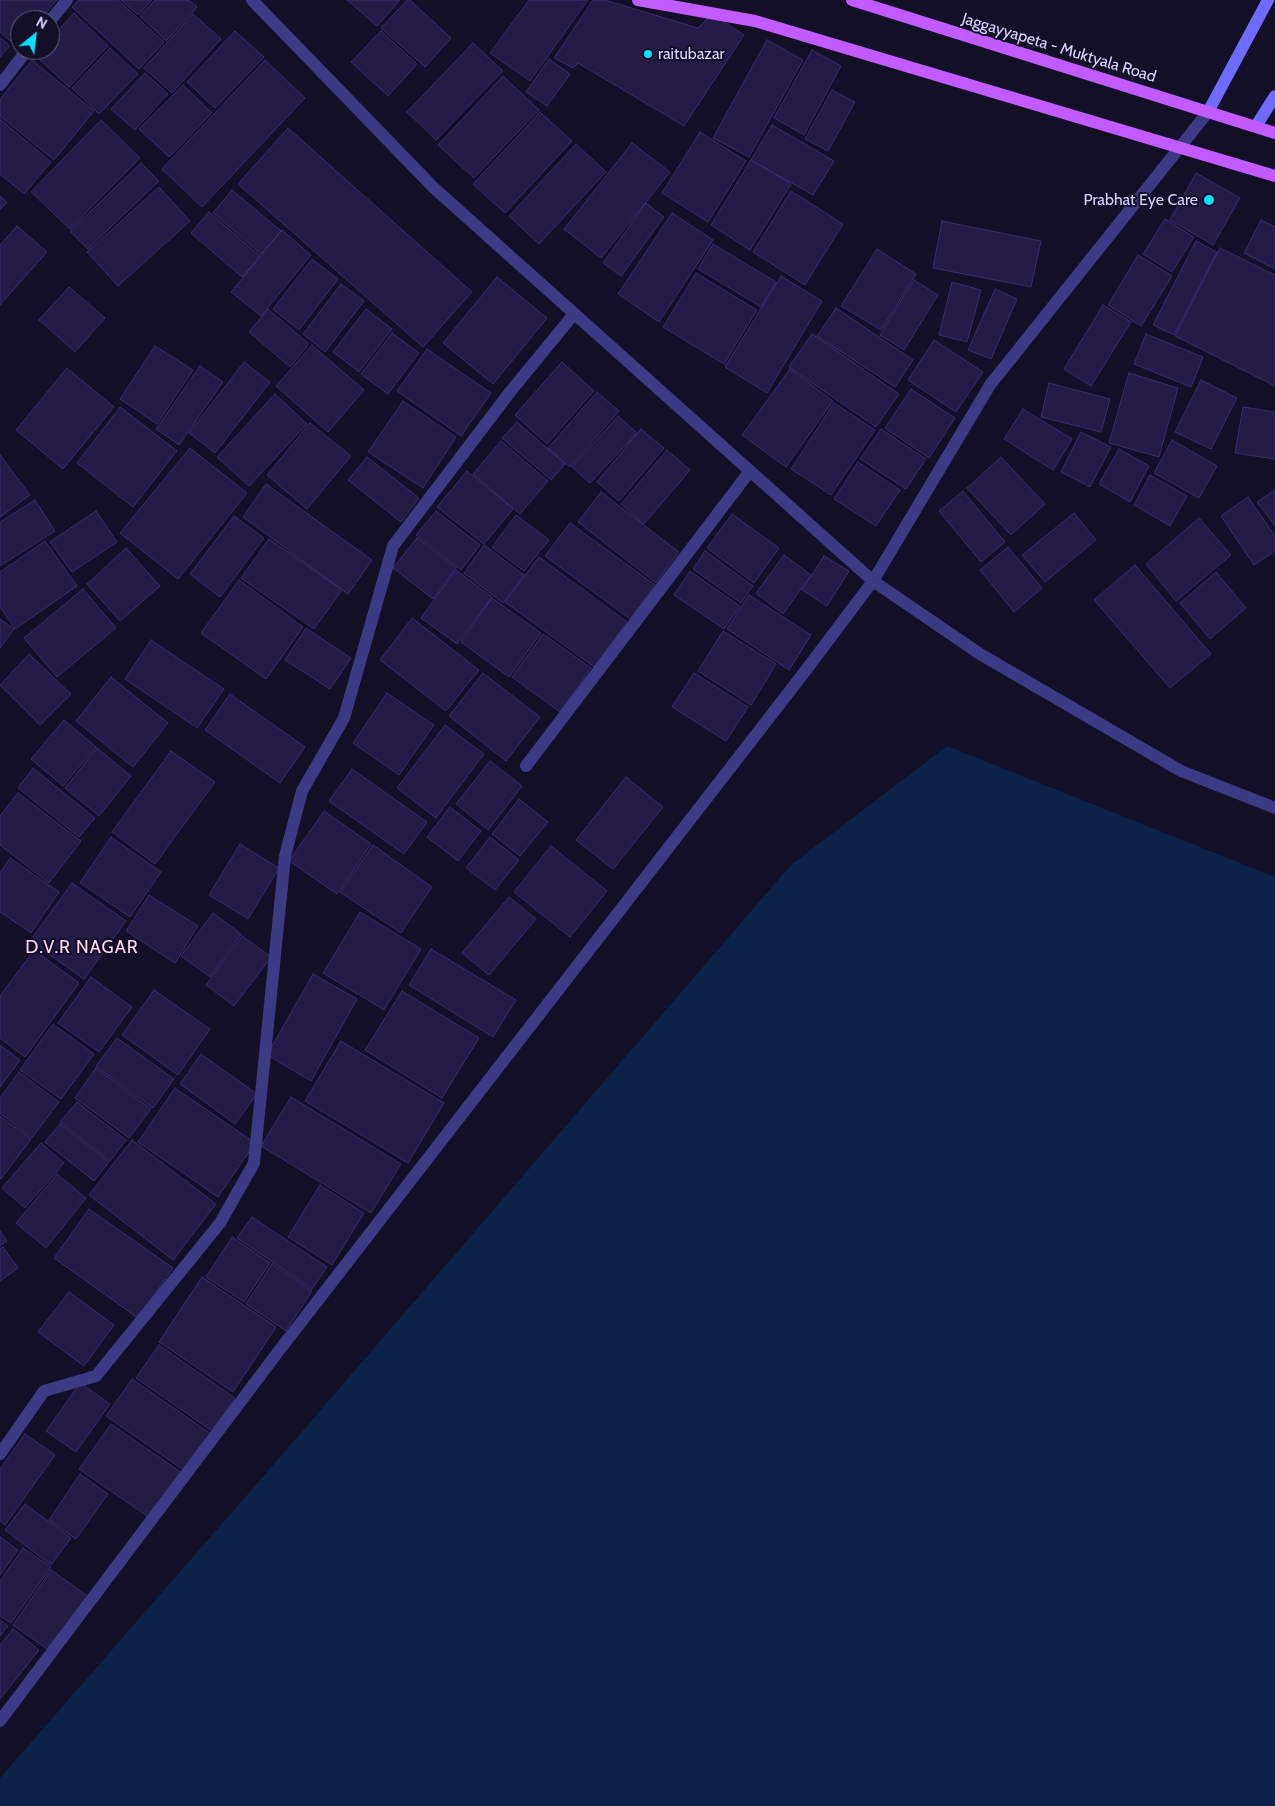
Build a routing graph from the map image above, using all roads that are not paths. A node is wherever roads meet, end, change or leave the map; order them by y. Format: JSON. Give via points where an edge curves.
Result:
{"nodes":[{"id":1,"x":67,"y":0,"type":"edge"},
{"id":2,"x":252,"y":0,"type":"edge"},
{"id":3,"x":638,"y":0,"type":"edge"},
{"id":4,"x":852,"y":0,"type":"edge"},
{"id":5,"x":1268,"y":0,"type":"edge"},
{"id":6,"x":59,"y":10,"type":"edge"},
{"id":7,"x":19,"y":60,"type":"edge"},
{"id":8,"x":0,"y":85,"type":"edge"},
{"id":9,"x":1275,"y":96,"type":"edge"},
{"id":10,"x":1208,"y":112,"type":"junction"},
{"id":11,"x":1256,"y":126,"type":"junction"},
{"id":12,"x":1275,"y":132,"type":"edge"},
{"id":13,"x":1179,"y":147,"type":"junction"},
{"id":14,"x":1275,"y":176,"type":"edge"},
{"id":15,"x":574,"y":314,"type":"junction"},
{"id":16,"x":750,"y":471,"type":"junction"},
{"id":17,"x":873,"y":581,"type":"junction"},
{"id":18,"x":526,"y":766,"type":"dead end"},
{"id":19,"x":1275,"y":808,"type":"edge"},
{"id":20,"x":0,"y":1454,"type":"edge"},
{"id":21,"x":0,"y":1721,"type":"edge"}],
"edges":[{"from":1,"to":6,"type":"street"},
{"from":2,"to":15,"type":"street","via":[[434,188]]},
{"from":3,"to":13,"type":"main road","via":[[755,20]]},
{"from":4,"to":10,"type":"main road","name":"Jaggayyapeta - Muktyala Road"},
{"from":5,"to":10,"type":"main road"},
{"from":7,"to":8,"type":"street"},
{"from":9,"to":11,"type":"main road"},
{"from":10,"to":11,"type":"main road","name":"Jaggayyapeta - Muktyala Road"},
{"from":10,"to":13,"type":"street"},
{"from":11,"to":12,"type":"main road","name":"Jaggayyapeta - Muktyala Road"},
{"from":13,"to":14,"type":"main road"},
{"from":13,"to":17,"type":"street","via":[[990,385]]},
{"from":15,"to":16,"type":"street"},
{"from":15,"to":20,"type":"street","via":[[393,546],[344,718],[302,792],[285,856],[254,1163],[220,1223],[96,1376],[44,1391]]},
{"from":16,"to":17,"type":"street"},
{"from":16,"to":18,"type":"street"},
{"from":17,"to":19,"type":"street","via":[[980,654],[1181,771]]},
{"from":17,"to":21,"type":"street","via":[[278,1352]]}]}
